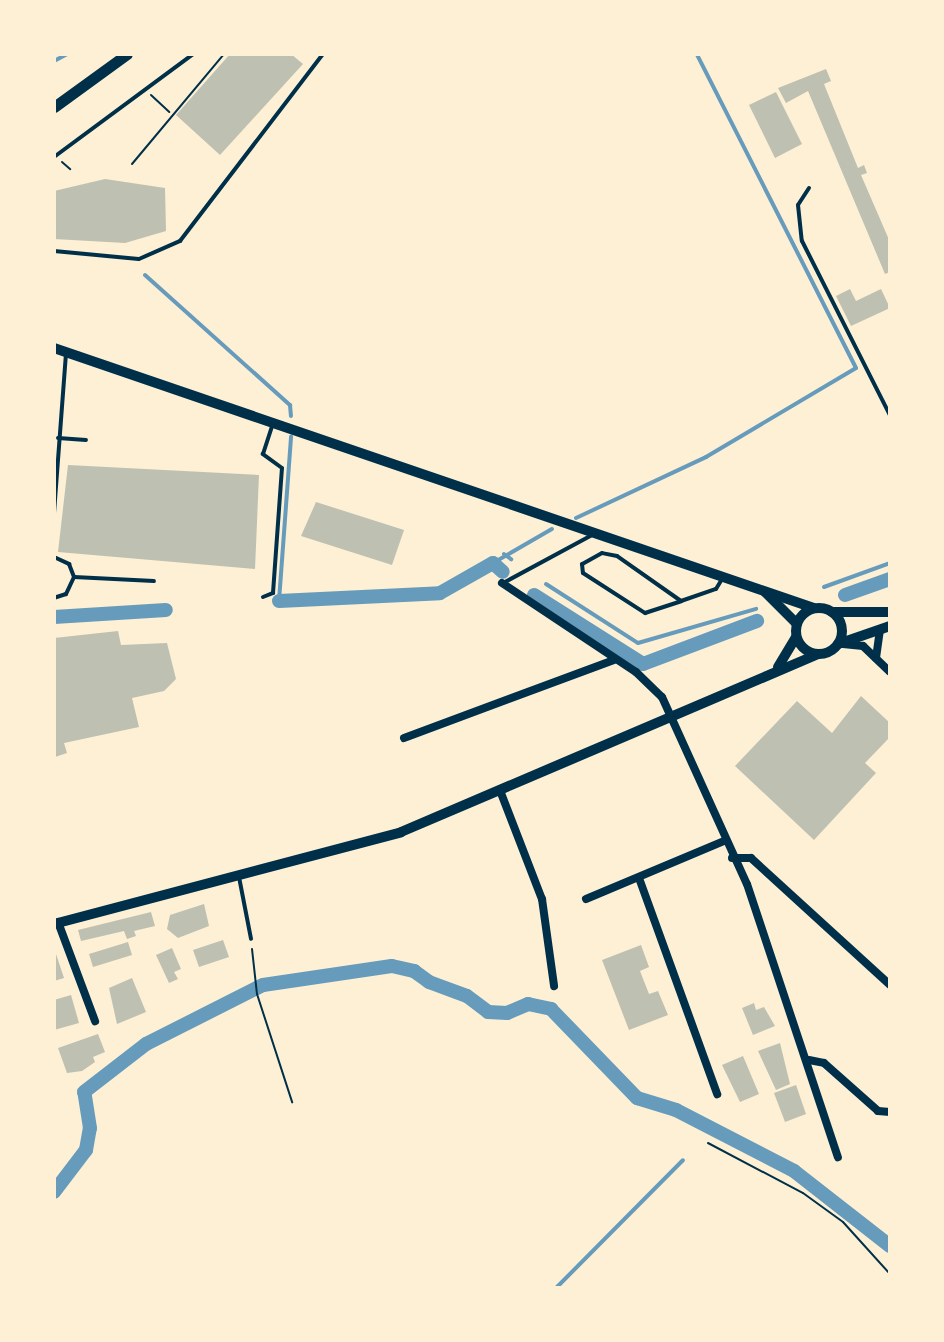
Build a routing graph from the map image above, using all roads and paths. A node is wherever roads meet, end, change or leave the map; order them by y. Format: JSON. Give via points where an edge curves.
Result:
{"nodes":[{"id":1,"x":127,"y":54,"type":"edge"},
{"id":2,"x":193,"y":54,"type":"edge"},
{"id":3,"x":224,"y":54,"type":"edge"},
{"id":4,"x":323,"y":54,"type":"edge"},
{"id":5,"x":146,"y":87,"type":"junction"},
{"id":6,"x":54,"y":107,"type":"edge"},
{"id":7,"x":171,"y":114,"type":"junction"},
{"id":8,"x":54,"y":157,"type":"edge"},
{"id":9,"x":132,"y":164,"type":"dead end"},
{"id":10,"x":809,"y":188,"type":"dead end"},
{"id":11,"x":54,"y":251,"type":"edge"},
{"id":12,"x":54,"y":348,"type":"edge"},
{"id":13,"x":66,"y":351,"type":"junction"},
{"id":14,"x":890,"y":415,"type":"edge"},
{"id":15,"x":274,"y":421,"type":"junction"},
{"id":16,"x":58,"y":438,"type":"junction"},
{"id":17,"x":86,"y":440,"type":"dead end"},
{"id":18,"x":54,"y":513,"type":"edge"},
{"id":19,"x":595,"y":533,"type":"junction"},
{"id":20,"x":54,"y":557,"type":"edge"},
{"id":21,"x":74,"y":577,"type":"junction"},
{"id":22,"x":723,"y":577,"type":"junction"},
{"id":23,"x":154,"y":581,"type":"dead end"},
{"id":24,"x":502,"y":583,"type":"joint"},
{"id":25,"x":764,"y":591,"type":"junction"},
{"id":26,"x":263,"y":597,"type":"dead end"},
{"id":27,"x":54,"y":598,"type":"edge"},
{"id":28,"x":681,"y":601,"type":"junction"},
{"id":29,"x":814,"y":608,"type":"junction"},
{"id":30,"x":832,"y":612,"type":"junction"},
{"id":31,"x":890,"y":612,"type":"edge"},
{"id":32,"x":797,"y":624,"type":"junction"},
{"id":33,"x":885,"y":629,"type":"edge"},
{"id":34,"x":796,"y":637,"type":"junction"},
{"id":35,"x":838,"y":644,"type":"junction"},
{"id":36,"x":818,"y":654,"type":"junction"},
{"id":37,"x":876,"y":659,"type":"junction"},
{"id":38,"x":614,"y":660,"type":"junction"},
{"id":39,"x":890,"y":672,"type":"edge"},
{"id":40,"x":766,"y":675,"type":"junction"},
{"id":41,"x":673,"y":716,"type":"junction"},
{"id":42,"x":404,"y":738,"type":"dead end"},
{"id":43,"x":501,"y":793,"type":"junction"},
{"id":44,"x":724,"y":841,"type":"junction"},
{"id":45,"x":732,"y":858,"type":"junction"},
{"id":46,"x":239,"y":875,"type":"junction"},
{"id":47,"x":639,"y":878,"type":"junction"},
{"id":48,"x":586,"y":899,"type":"dead end"},
{"id":49,"x":56,"y":923,"type":"edge"},
{"id":50,"x":251,"y":939,"type":"joint"},
{"id":51,"x":890,"y":985,"type":"edge"},
{"id":52,"x":554,"y":986,"type":"dead end"},
{"id":53,"x":95,"y":1021,"type":"dead end"},
{"id":54,"x":809,"y":1060,"type":"junction"},
{"id":55,"x":717,"y":1094,"type":"dead end"},
{"id":56,"x":292,"y":1102,"type":"dead end"},
{"id":57,"x":890,"y":1112,"type":"edge"},
{"id":58,"x":708,"y":1143,"type":"dead end"},
{"id":59,"x":838,"y":1157,"type":"dead end"},
{"id":60,"x":890,"y":1274,"type":"edge"}],
"edges":[{"from":1,"to":6,"type":"main road"},
{"from":2,"to":5,"type":"lane"},
{"from":3,"to":7,"type":"path"},
{"from":4,"to":11,"type":"lane","via":[[180,241],[149,257]]},
{"from":5,"to":7,"type":"path"},
{"from":5,"to":8,"type":"lane"},
{"from":7,"to":9,"type":"path"},
{"from":10,"to":14,"type":"lane","via":[[798,205],[802,241]]},
{"from":12,"to":13,"type":"street"},
{"from":13,"to":15,"type":"street"},
{"from":13,"to":16,"type":"lane"},
{"from":15,"to":19,"type":"street"},
{"from":15,"to":26,"type":"lane","via":[[263,454],[282,468],[273,593]]},
{"from":16,"to":17,"type":"lane"},
{"from":16,"to":18,"type":"lane"},
{"from":19,"to":22,"type":"street"},
{"from":19,"to":24,"type":"lane"},
{"from":20,"to":21,"type":"lane","via":[[69,564]]},
{"from":21,"to":23,"type":"lane"},
{"from":21,"to":27,"type":"lane","via":[[66,594]]},
{"from":22,"to":25,"type":"street"},
{"from":22,"to":28,"type":"lane","via":[[716,589]]},
{"from":24,"to":38,"type":"street"},
{"from":25,"to":29,"type":"street"},
{"from":25,"to":32,"type":"street"},
{"from":28,"to":28,"type":"lane","via":[[645,613],[583,573],[582,564],[602,553],[617,556]]},
{"from":29,"to":30,"type":"street"},
{"from":29,"to":32,"type":"street"},
{"from":30,"to":31,"type":"street"},
{"from":30,"to":35,"type":"street","via":[[842,630]]},
{"from":32,"to":34,"type":"street"},
{"from":33,"to":35,"type":"street"},
{"from":33,"to":37,"type":"street"},
{"from":34,"to":36,"type":"street","via":[[808,652]]},
{"from":34,"to":40,"type":"street","via":[[788,658]]},
{"from":35,"to":36,"type":"street"},
{"from":35,"to":37,"type":"street","via":[[863,646]]},
{"from":36,"to":40,"type":"street"},
{"from":37,"to":39,"type":"street"},
{"from":38,"to":41,"type":"street","via":[[651,685]]},
{"from":38,"to":42,"type":"street"},
{"from":40,"to":41,"type":"street"},
{"from":41,"to":43,"type":"street"},
{"from":41,"to":44,"type":"street"},
{"from":43,"to":46,"type":"street","via":[[375,841]]},
{"from":43,"to":52,"type":"street","via":[[542,899]]},
{"from":44,"to":45,"type":"street"},
{"from":44,"to":47,"type":"street"},
{"from":45,"to":51,"type":"street","via":[[751,858]]},
{"from":45,"to":54,"type":"street","via":[[747,884]]},
{"from":46,"to":49,"type":"street"},
{"from":46,"to":50,"type":"lane"},
{"from":47,"to":48,"type":"street"},
{"from":47,"to":55,"type":"street"},
{"from":49,"to":53,"type":"street"},
{"from":50,"to":56,"type":"path","via":[[257,994]]},
{"from":54,"to":57,"type":"street","via":[[824,1063],[878,1111]]},
{"from":54,"to":59,"type":"street"},
{"from":58,"to":60,"type":"path","via":[[803,1193],[843,1222]]}]}
